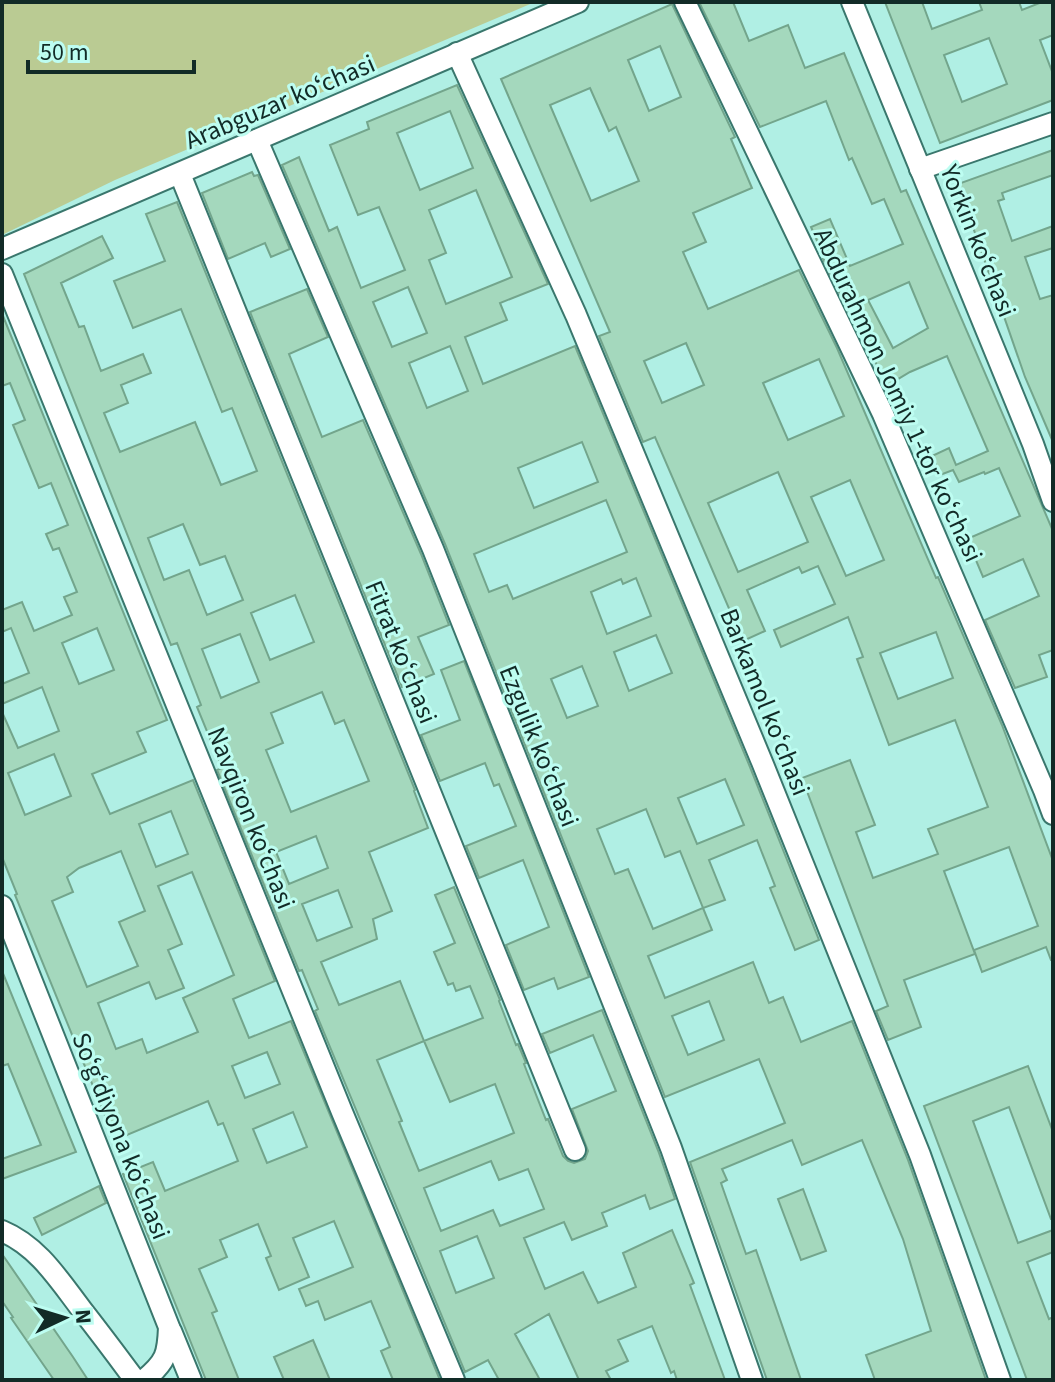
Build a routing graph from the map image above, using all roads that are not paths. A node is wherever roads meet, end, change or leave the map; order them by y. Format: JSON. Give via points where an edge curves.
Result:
{"nodes":[{"id":1,"x":578,"y":2,"type":"edge"},
{"id":2,"x":685,"y":2,"type":"edge"},
{"id":3,"x":852,"y":2,"type":"edge"},
{"id":4,"x":457,"y":53,"type":"junction"},
{"id":5,"x":1053,"y":123,"type":"edge"},
{"id":6,"x":257,"y":140,"type":"junction"},
{"id":7,"x":920,"y":169,"type":"junction"},
{"id":8,"x":180,"y":174,"type":"junction"},
{"id":9,"x":2,"y":249,"type":"edge"},
{"id":10,"x":2,"y":274,"type":"edge"},
{"id":11,"x":1053,"y":501,"type":"edge"},
{"id":12,"x":1053,"y":814,"type":"edge"},
{"id":13,"x":2,"y":906,"type":"edge"},
{"id":14,"x":575,"y":1150,"type":"dead end"},
{"id":15,"x":2,"y":1231,"type":"edge"},
{"id":16,"x":169,"y":1327,"type":"junction"},
{"id":17,"x":135,"y":1380,"type":"edge"},
{"id":18,"x":144,"y":1380,"type":"edge"},
{"id":19,"x":191,"y":1380,"type":"edge"},
{"id":20,"x":454,"y":1380,"type":"edge"},
{"id":21,"x":752,"y":1380,"type":"edge"},
{"id":22,"x":1000,"y":1380,"type":"edge"}],
"edges":[{"from":1,"to":4,"type":"street","name":"Arabguzar koʻchasi"},
{"from":2,"to":12,"type":"street","name":"Abdurahmon Jomiy 1-tor koʻchasi","via":[[883,414]]},
{"from":3,"to":7,"type":"street","name":"Yorkin koʻchasi"},
{"from":4,"to":6,"type":"street","name":"Arabguzar koʻchasi"},
{"from":4,"to":22,"type":"street","name":"Barkamol koʻchasi","via":[[576,315],[762,762],[920,1155]]},
{"from":5,"to":7,"type":"street"},
{"from":6,"to":8,"type":"street","name":"Arabguzar koʻchasi"},
{"from":6,"to":21,"type":"street","name":"Ezgulik koʻchasi","via":[[433,549],[671,1148]]},
{"from":7,"to":11,"type":"street","name":"Yorkin koʻchasi"},
{"from":8,"to":9,"type":"street","name":"Arabguzar koʻchasi"},
{"from":8,"to":14,"type":"street","name":"Fitrat koʻchasi"},
{"from":10,"to":20,"type":"street","name":"Navqiron koʻchasi"},
{"from":13,"to":16,"type":"street","name":"Soʻgʻdiyona koʻchasi"},
{"from":15,"to":17,"type":"street","via":[[47,1265]]},
{"from":16,"to":18,"type":"street","via":[[168,1352]]},
{"from":16,"to":19,"type":"street","name":"Soʻgʻdiyona koʻchasi"}]}
